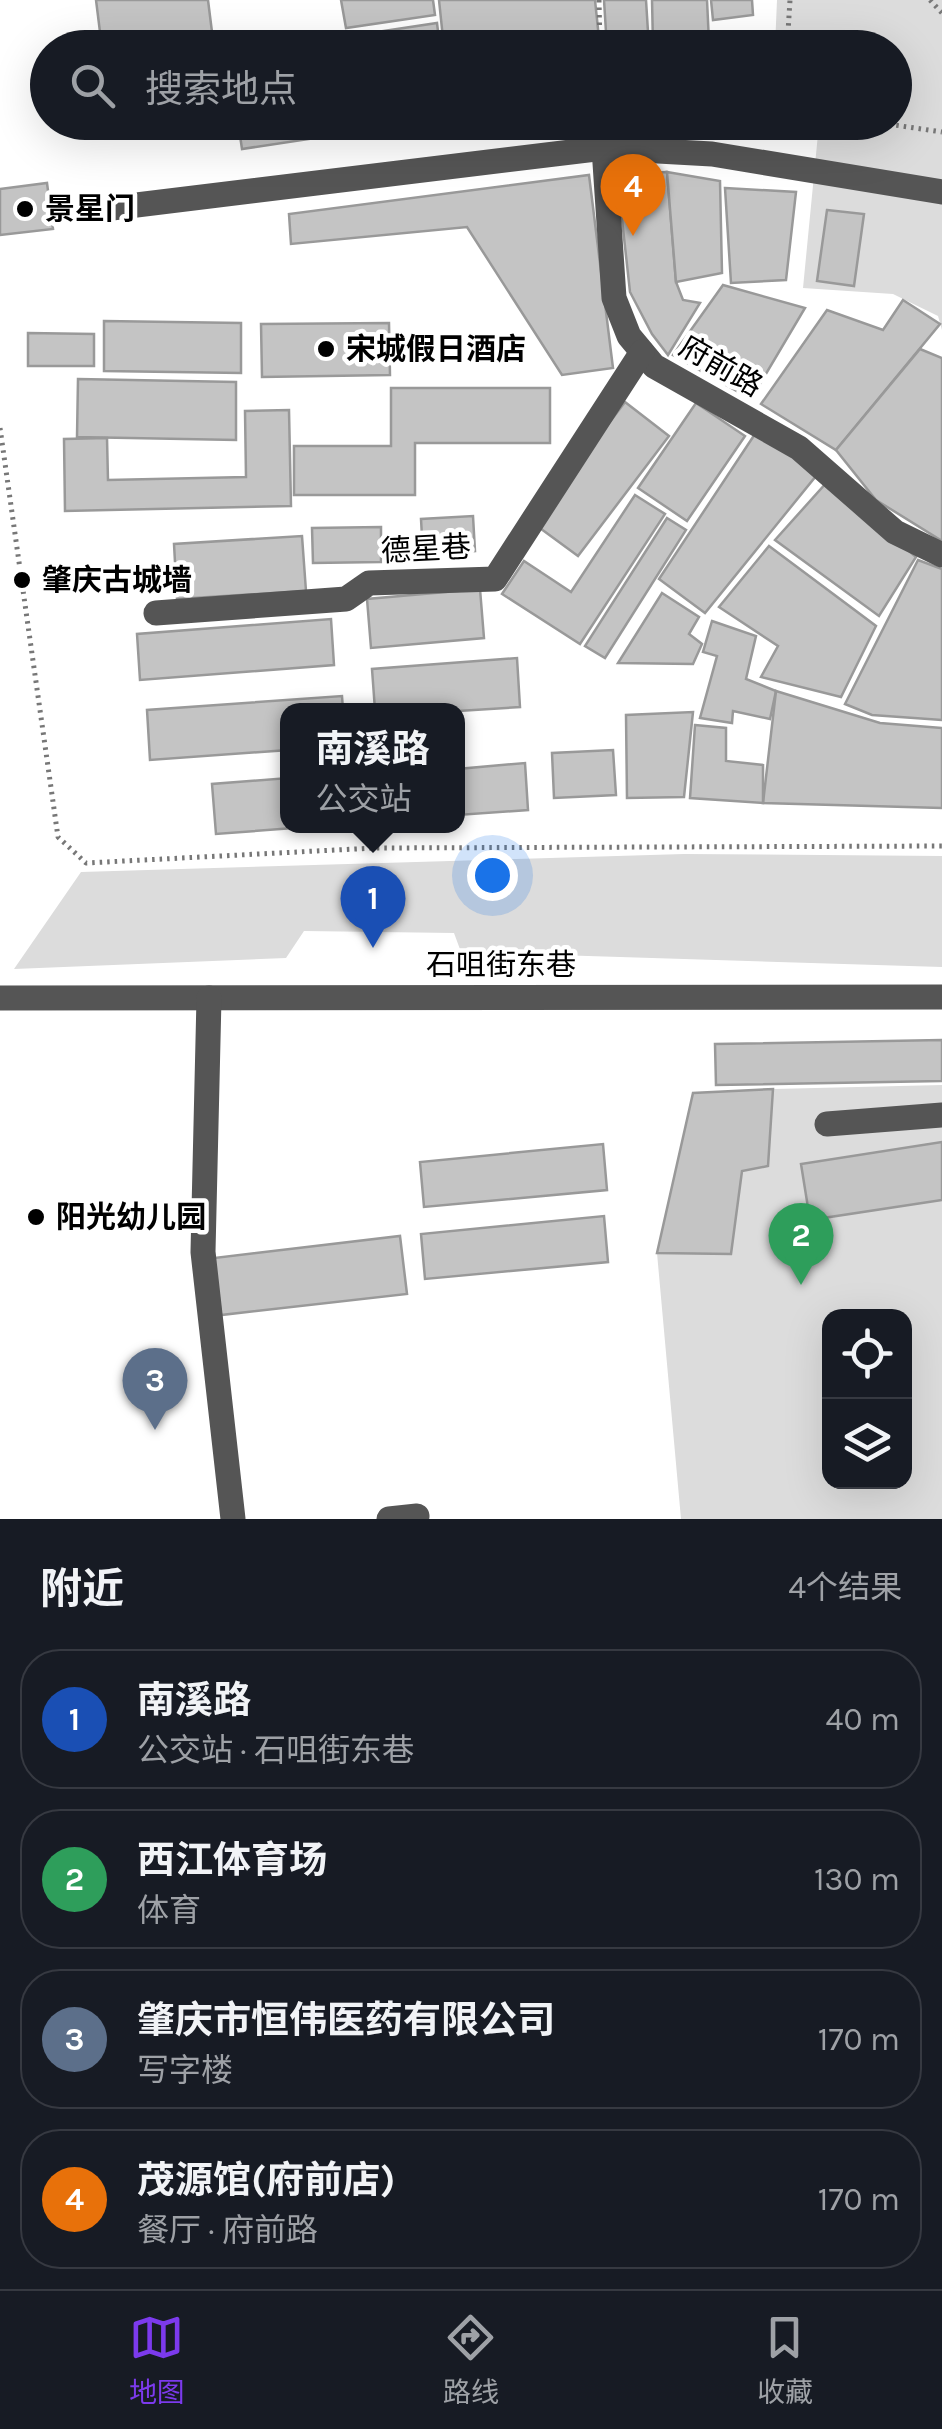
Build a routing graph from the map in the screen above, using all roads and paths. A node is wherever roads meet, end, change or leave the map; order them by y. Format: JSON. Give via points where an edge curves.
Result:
{"nodes":[{"id":1,"x":599,"y":0,"type":"edge"},
{"id":2,"x":790,"y":0,"type":"edge"},
{"id":3,"x":930,"y":0,"type":"edge"},
{"id":4,"x":942,"y":13,"type":"edge"},
{"id":5,"x":600,"y":30,"type":"edge"},
{"id":6,"x":788,"y":30,"type":"edge"},
{"id":7,"x":912,"y":128,"type":"edge"},
{"id":8,"x":942,"y":132,"type":"edge"},
{"id":9,"x":604,"y":148,"type":"junction"},
{"id":10,"x":942,"y":192,"type":"edge"},
{"id":11,"x":112,"y":208,"type":"dead end"},
{"id":12,"x":642,"y":352,"type":"junction"},
{"id":13,"x":0,"y":428,"type":"edge"},
{"id":14,"x":942,"y":556,"type":"edge"},
{"id":15,"x":156,"y":613,"type":"dead end"},
{"id":16,"x":942,"y":846,"type":"edge"},
{"id":17,"x":942,"y":997,"type":"edge"},
{"id":18,"x":0,"y":998,"type":"edge"},
{"id":19,"x":209,"y":998,"type":"junction"},
{"id":20,"x":942,"y":1115,"type":"edge"},
{"id":21,"x":827,"y":1124,"type":"dead end"},
{"id":22,"x":417,"y":1516,"type":"dead end"},
{"id":23,"x":233,"y":1519,"type":"edge"},
{"id":24,"x":389,"y":1519,"type":"edge"}],
"edges":[{"from":1,"to":5,"type":"path"},
{"from":2,"to":6,"type":"path"},
{"from":3,"to":4,"type":"path"},
{"from":7,"to":8,"type":"path"},
{"from":9,"to":10,"type":"street","via":[[712,154]]},
{"from":9,"to":11,"type":"street"},
{"from":9,"to":12,"type":"street","name":"府前路","via":[[614,298],[628,336]]},
{"from":12,"to":14,"type":"street","name":"府前路","via":[[654,366],[799,448],[895,532]]},
{"from":12,"to":15,"type":"street","name":"德星巷","via":[[495,578],[369,583],[346,600]]},
{"from":13,"to":16,"type":"path","via":[[58,836],[86,863],[374,848]]},
{"from":17,"to":19,"type":"street","name":"石咀街东巷"},
{"from":18,"to":19,"type":"street","name":"石咀街东巷"},
{"from":19,"to":23,"type":"street","via":[[203,1252]]},
{"from":20,"to":21,"type":"street"},
{"from":22,"to":24,"type":"street"}]}
